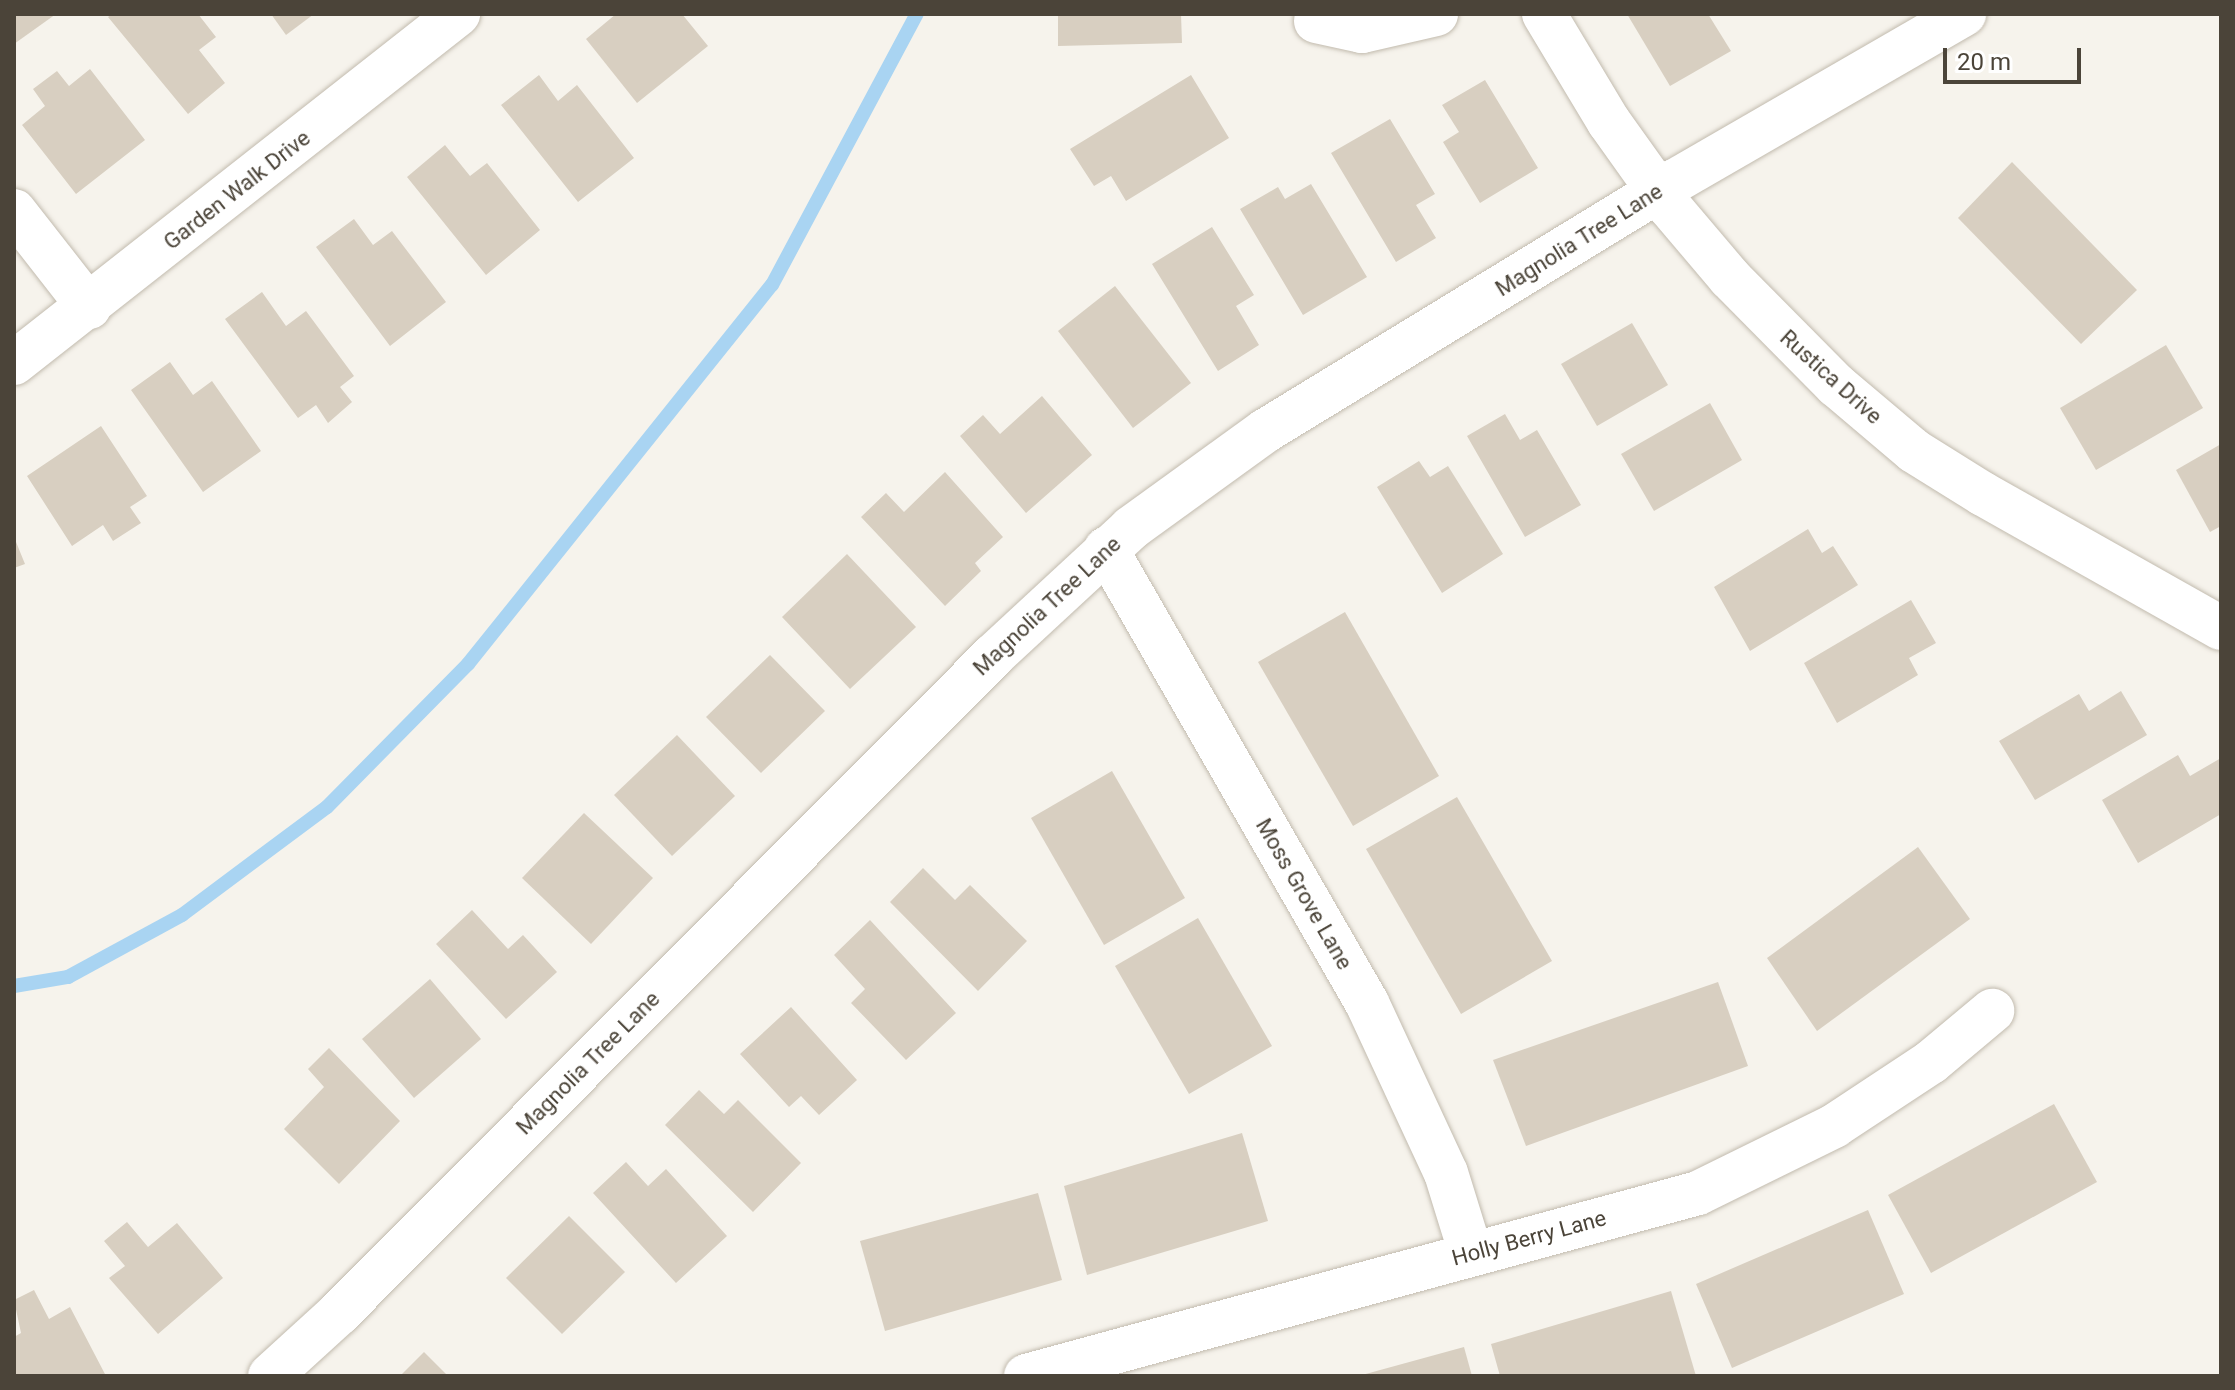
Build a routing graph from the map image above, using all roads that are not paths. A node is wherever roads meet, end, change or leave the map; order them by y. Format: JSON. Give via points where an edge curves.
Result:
{"nodes":[{"id":1,"x":458,"y":14,"type":"edge"},
{"id":2,"x":1436,"y":14,"type":"edge"},
{"id":3,"x":1544,"y":14,"type":"edge"},
{"id":4,"x":1964,"y":14,"type":"edge"},
{"id":5,"x":1316,"y":21,"type":"dead end"},
{"id":6,"x":1659,"y":191,"type":"junction"},
{"id":7,"x":14,"y":211,"type":"edge"},
{"id":8,"x":89,"y":307,"type":"junction"},
{"id":9,"x":14,"y":363,"type":"edge"},
{"id":10,"x":1106,"y":549,"type":"junction"},
{"id":11,"x":2221,"y":628,"type":"edge"},
{"id":12,"x":1992,"y":1011,"type":"dead end"},
{"id":13,"x":1471,"y":1254,"type":"junction"},
{"id":14,"x":270,"y":1376,"type":"edge"},
{"id":15,"x":1026,"y":1376,"type":"edge"}],
"edges":[{"from":1,"to":8,"type":"street","name":"Garden Walk Drive"},
{"from":2,"to":5,"type":"street","via":[[1362,31]]},
{"from":3,"to":6,"type":"street","name":"Rustica Drive","via":[[1609,122]]},
{"from":4,"to":6,"type":"street","name":"Magnolia Tree Lane"},
{"from":6,"to":10,"type":"street","name":"Magnolia Tree Lane","via":[[1265,431]]},
{"from":6,"to":11,"type":"street","name":"Rustica Drive","via":[[1775,327],[1914,451]]},
{"from":7,"to":8,"type":"street"},
{"from":8,"to":9,"type":"street","name":"Garden Walk Drive"},
{"from":10,"to":13,"type":"street","name":"Moss Grove Lane","via":[[1367,1003],[1446,1173]]},
{"from":10,"to":14,"type":"street","name":"Magnolia Tree Lane"},
{"from":12,"to":13,"type":"street","name":"Holly Berry Lane","via":[[1931,1062],[1834,1126],[1698,1193]]},
{"from":13,"to":15,"type":"street","name":"Holly Berry Lane"}]}
